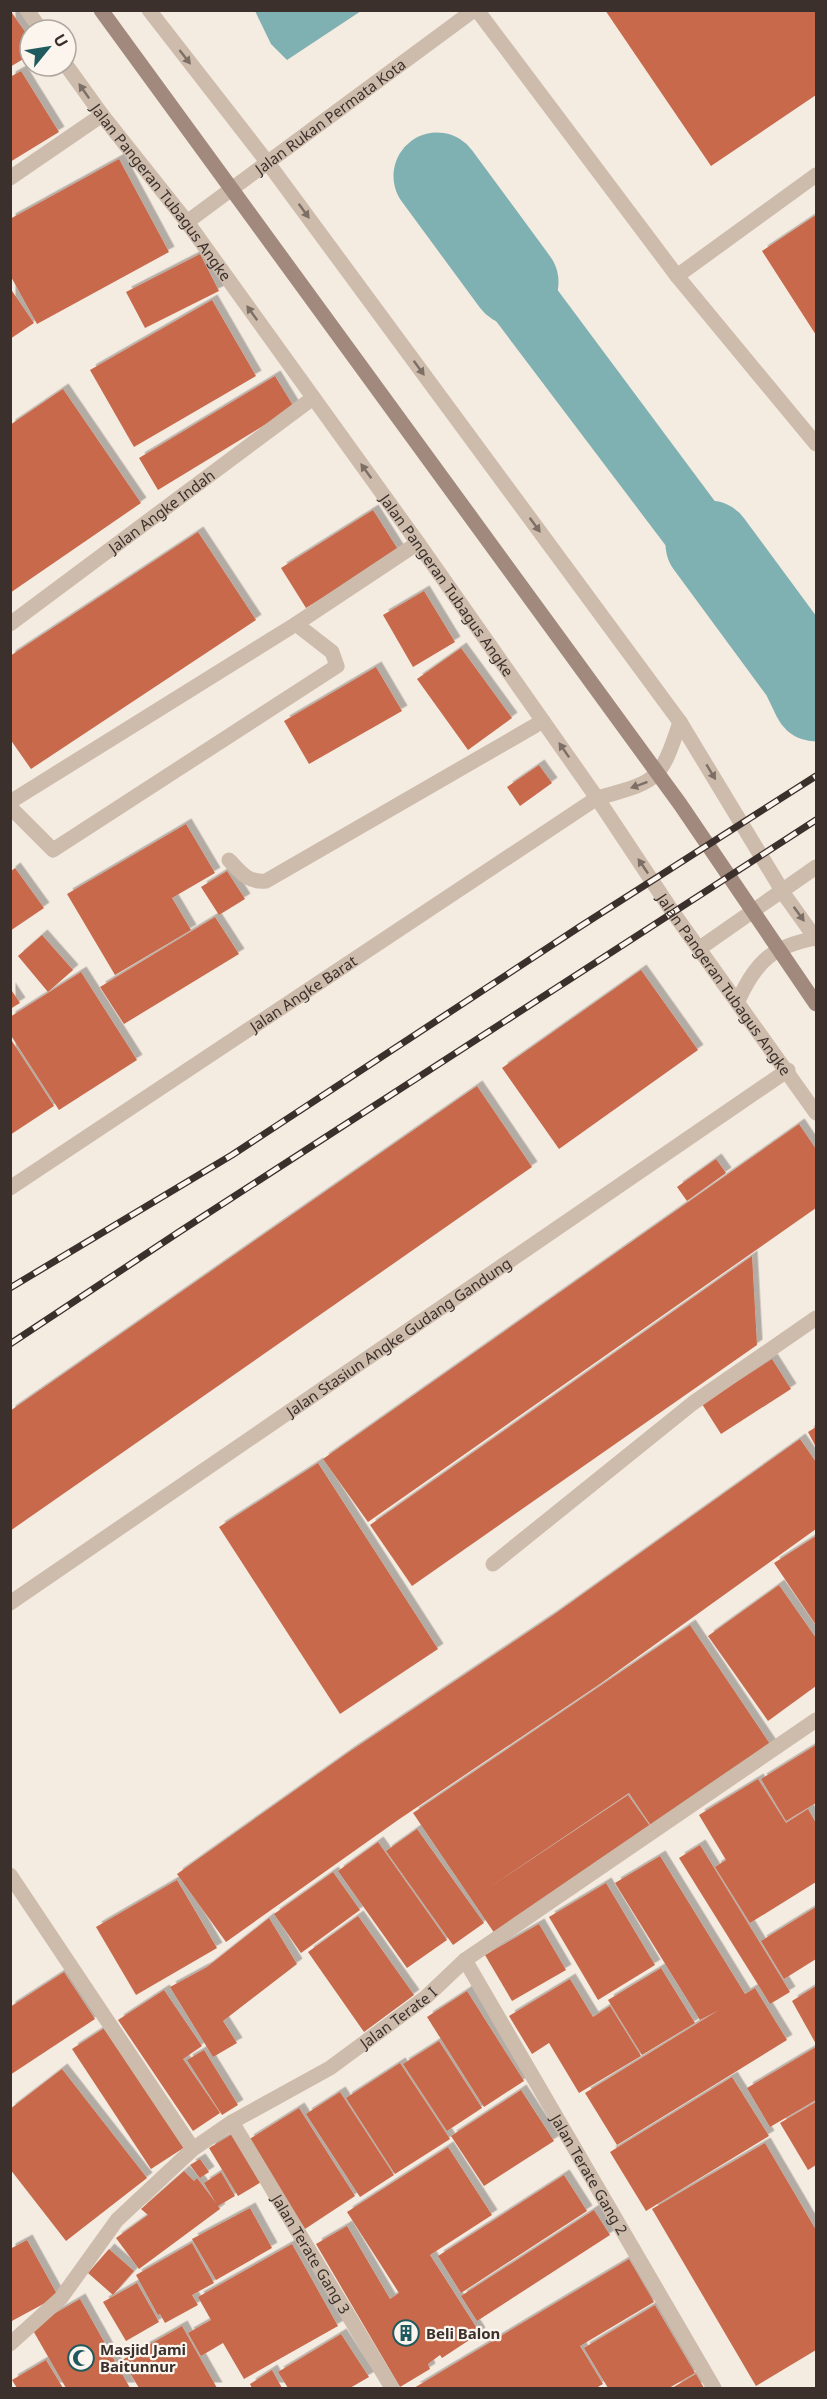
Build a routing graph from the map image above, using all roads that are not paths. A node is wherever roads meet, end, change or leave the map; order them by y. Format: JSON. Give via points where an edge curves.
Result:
{"nodes":[{"id":1,"x":101,"y":10,"type":"edge"},
{"id":2,"x":149,"y":10,"type":"edge"},
{"id":3,"x":475,"y":10,"type":"edge"},
{"id":4,"x":75,"y":78,"type":"edge"},
{"id":5,"x":102,"y":115,"type":"junction"},
{"id":6,"x":268,"y":163,"type":"junction"},
{"id":7,"x":816,"y":175,"type":"edge"},
{"id":8,"x":10,"y":178,"type":"edge"},
{"id":9,"x":187,"y":222,"type":"junction"},
{"id":10,"x":677,"y":276,"type":"junction"},
{"id":11,"x":313,"y":398,"type":"junction"},
{"id":12,"x":816,"y":444,"type":"edge"},
{"id":13,"x":418,"y":543,"type":"junction"},
{"id":14,"x":10,"y":624,"type":"edge"},
{"id":15,"x":296,"y":624,"type":"junction"},
{"id":16,"x":543,"y":721,"type":"junction"},
{"id":17,"x":680,"y":722,"type":"junction"},
{"id":18,"x":597,"y":798,"type":"junction"},
{"id":19,"x":10,"y":802,"type":"edge"},
{"id":20,"x":10,"y":807,"type":"edge"},
{"id":21,"x":229,"y":860,"type":"dead end"},
{"id":22,"x":816,"y":867,"type":"edge"},
{"id":23,"x":782,"y":890,"type":"junction"},
{"id":24,"x":816,"y":938,"type":"edge"},
{"id":25,"x":699,"y":948,"type":"junction"},
{"id":26,"x":738,"y":1000,"type":"junction"},
{"id":27,"x":816,"y":1004,"type":"edge"},
{"id":28,"x":788,"y":1070,"type":"junction"},
{"id":29,"x":816,"y":1113,"type":"edge"},
{"id":30,"x":10,"y":1188,"type":"edge"},
{"id":31,"x":816,"y":1318,"type":"edge"},
{"id":32,"x":493,"y":1564,"type":"dead end"},
{"id":33,"x":10,"y":1603,"type":"edge"},
{"id":34,"x":816,"y":1720,"type":"edge"},
{"id":35,"x":10,"y":1875,"type":"edge"},
{"id":36,"x":465,"y":1960,"type":"junction"},
{"id":37,"x":232,"y":2122,"type":"junction"},
{"id":38,"x":193,"y":2149,"type":"junction"},
{"id":39,"x":10,"y":2344,"type":"edge"},
{"id":40,"x":392,"y":2388,"type":"edge"},
{"id":41,"x":714,"y":2388,"type":"edge"}],
"edges":[{"from":1,"to":27,"type":"main road","via":[[680,804]]},
{"from":2,"to":6,"type":"street","one_way":true},
{"from":3,"to":6,"type":"street","name":"Jalan Rukan Permata Kota"},
{"from":3,"to":10,"type":"street","name":"Jalan Rukan Permata Kota"},
{"from":5,"to":4,"type":"street","name":"Jalan Pangeran Tubagus Angke","one_way":true},
{"from":5,"to":8,"type":"street"},
{"from":5,"to":9,"type":"street","name":"Jalan Pangeran Tubagus Angke"},
{"from":6,"to":9,"type":"street","name":"Jalan Rukan Permata Kota"},
{"from":6,"to":17,"type":"street","one_way":true},
{"from":7,"to":10,"type":"street"},
{"from":11,"to":9,"type":"street","name":"Jalan Pangeran Tubagus Angke","one_way":true},
{"from":10,"to":12,"type":"street","name":"Jalan Rukan Permata Kota"},
{"from":13,"to":11,"type":"street","name":"Jalan Pangeran Tubagus Angke","one_way":true},
{"from":11,"to":14,"type":"street","name":"Jalan Angke Indah"},
{"from":13,"to":15,"type":"street"},
{"from":13,"to":16,"type":"street","name":"Jalan Pangeran Tubagus Angke"},
{"from":15,"to":19,"type":"street"},
{"from":15,"to":20,"type":"street","via":[[332,652],[337,666],[136,797],[53,850]]},
{"from":18,"to":16,"type":"street","name":"Jalan Pangeran Tubagus Angke","one_way":true},
{"from":16,"to":21,"type":"street","via":[[266,881],[256,882],[245,876]]},
{"from":17,"to":18,"type":"street","name":"Jalan Angke Barat","one_way":true,"via":[[668,761],[646,784]]},
{"from":17,"to":23,"type":"street","one_way":true},
{"from":25,"to":18,"type":"street","name":"Jalan Pangeran Tubagus Angke","one_way":true},
{"from":18,"to":30,"type":"street","name":"Jalan Angke Barat"},
{"from":22,"to":23,"type":"street"},
{"from":23,"to":24,"type":"street","one_way":true},
{"from":23,"to":25,"type":"street"},
{"from":24,"to":26,"type":"street","via":[[790,943],[768,956],[750,974]]},
{"from":25,"to":26,"type":"street","name":"Jalan Pangeran Tubagus Angke"},
{"from":26,"to":28,"type":"street","name":"Jalan Pangeran Tubagus Angke"},
{"from":28,"to":29,"type":"street","name":"Jalan Pangeran Tubagus Angke"},
{"from":28,"to":33,"type":"street","name":"Jalan Stasiun Angke Gudang Gandung"},
{"from":31,"to":32,"type":"street","via":[[693,1403]]},
{"from":34,"to":36,"type":"street","name":"Jalan Terate I"},
{"from":35,"to":38,"type":"street"},
{"from":36,"to":37,"type":"street","name":"Jalan Terate I","via":[[426,1997],[330,2068]]},
{"from":36,"to":41,"type":"street","name":"Jalan Terate Gang 2"},
{"from":37,"to":38,"type":"street","name":"Jalan Terate I"},
{"from":37,"to":40,"type":"street","name":"Jalan Terate Gang 3"},
{"from":38,"to":39,"type":"street","name":"Jalan Terate I","via":[[117,2220],[61,2298]]}]}
